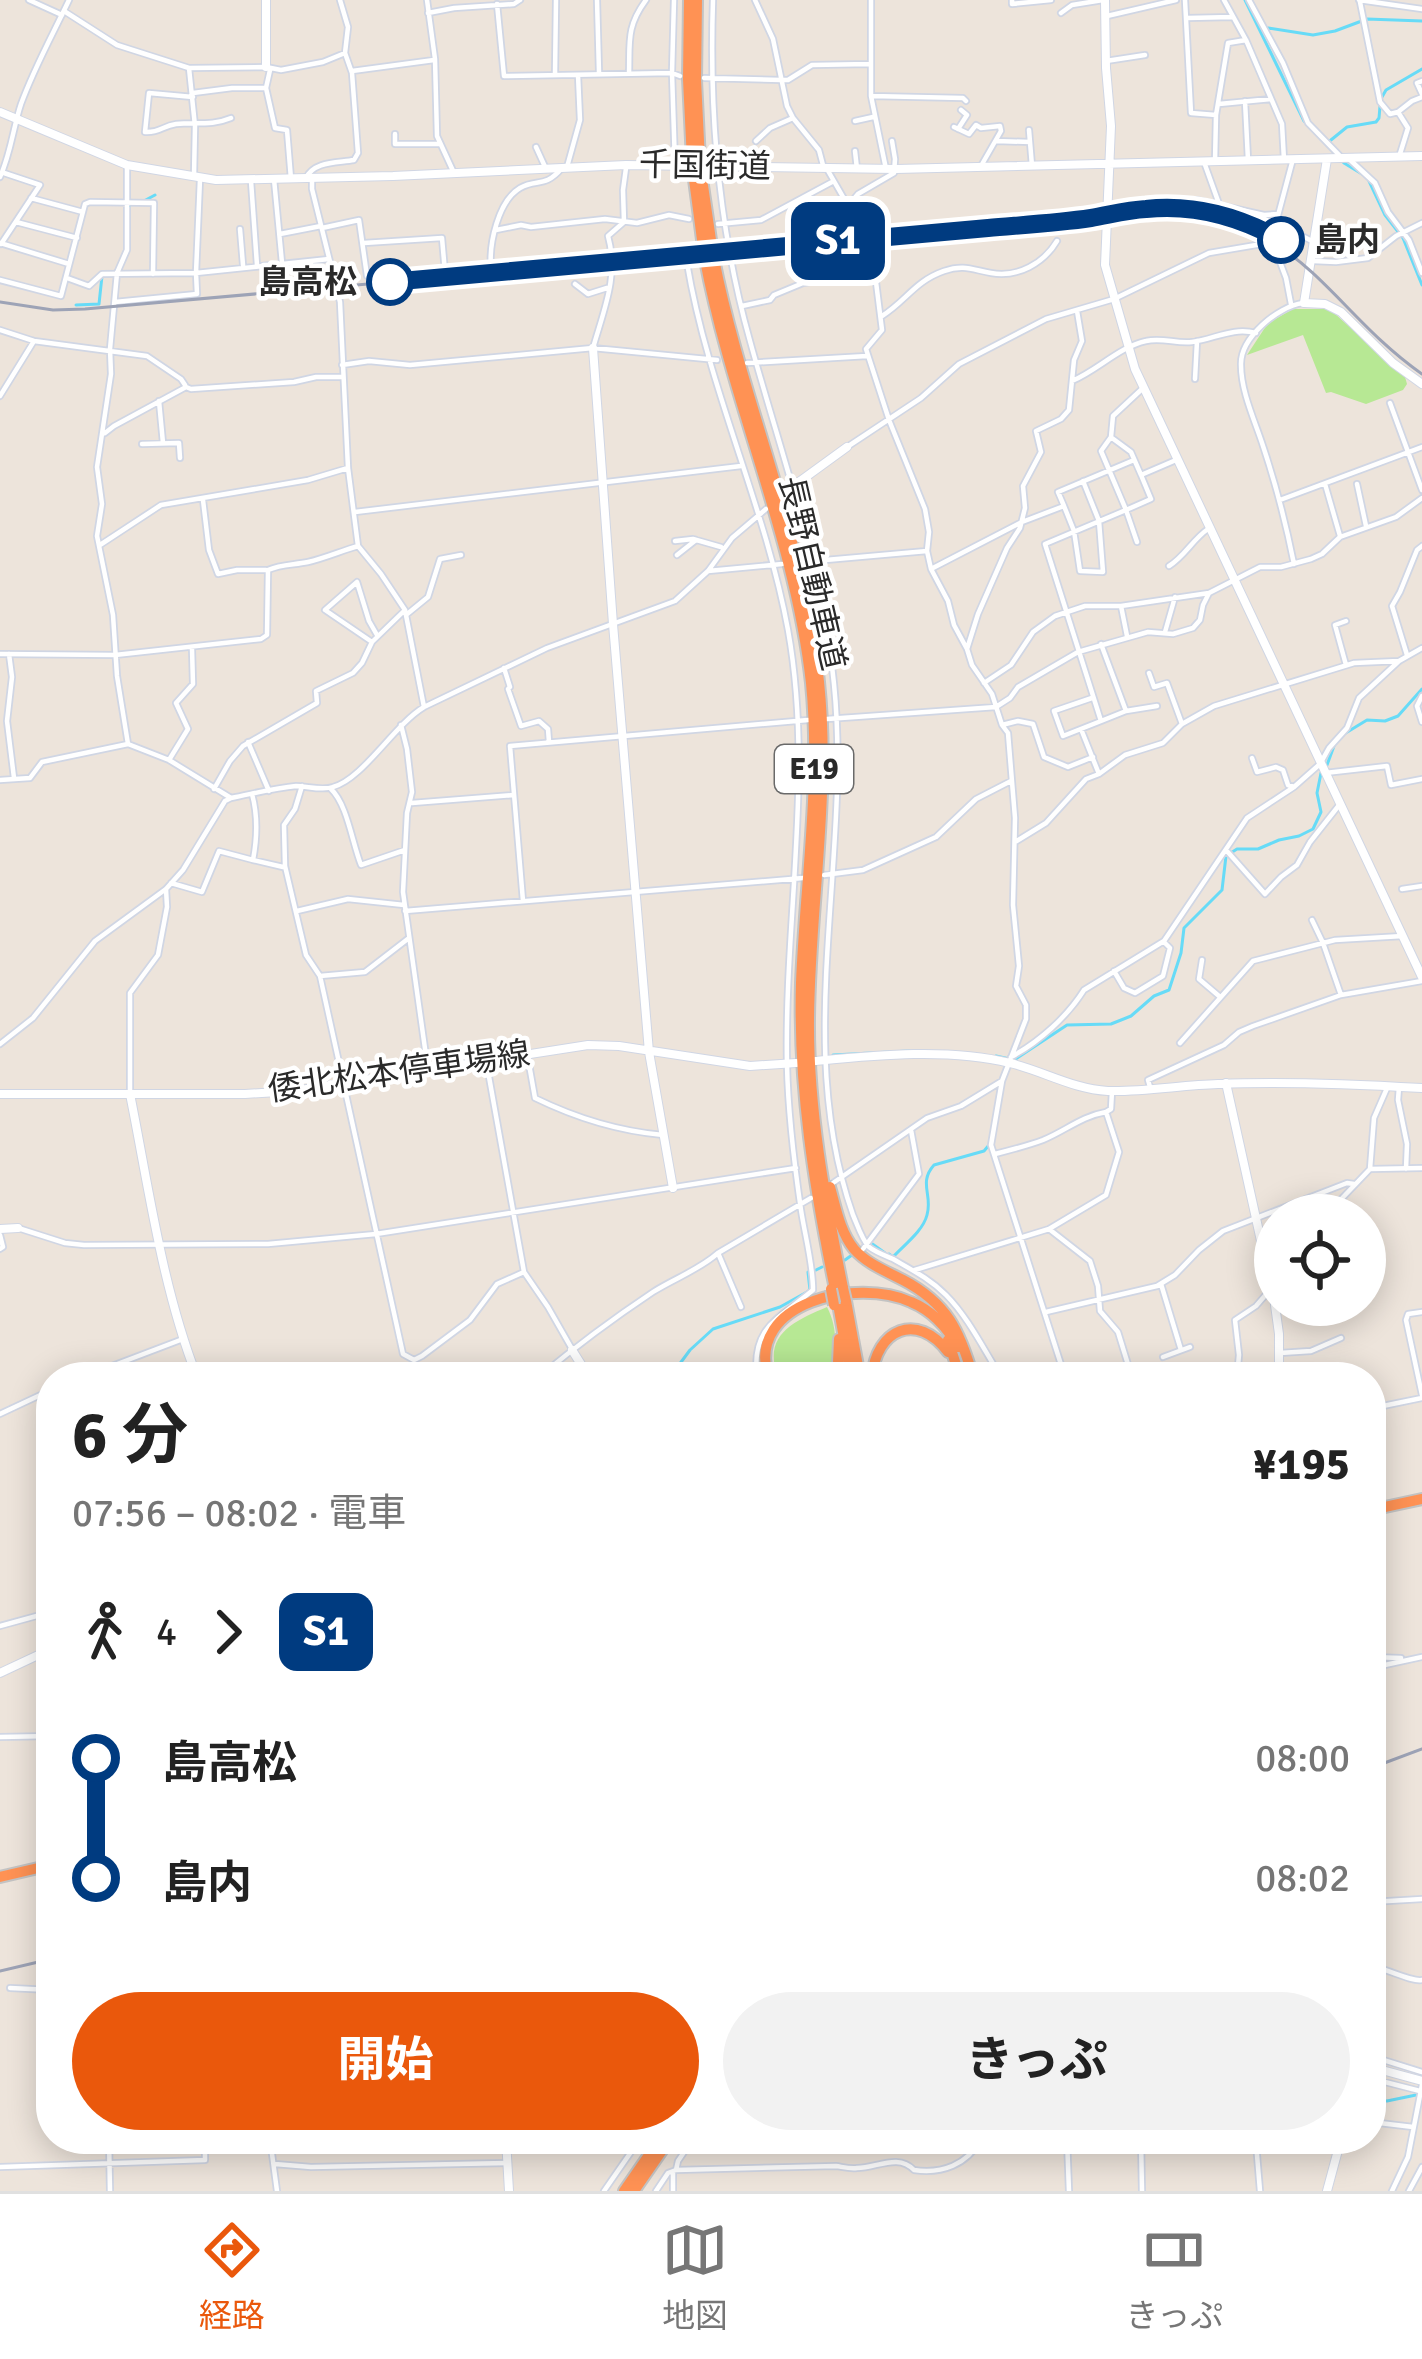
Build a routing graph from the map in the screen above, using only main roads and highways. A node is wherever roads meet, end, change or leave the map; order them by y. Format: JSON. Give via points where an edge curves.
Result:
{"nodes":[{"id":1,"x":693,"y":0,"type":"edge"},
{"id":2,"x":708,"y":253,"type":"junction"},
{"id":3,"x":811,"y":1083,"type":"junction"},
{"id":4,"x":838,"y":1296,"type":"junction"},
{"id":5,"x":763,"y":1362,"type":"edge"},
{"id":6,"x":769,"y":1362,"type":"edge"},
{"id":7,"x":836,"y":1362,"type":"edge"},
{"id":8,"x":853,"y":1362,"type":"edge"},
{"id":9,"x":874,"y":1362,"type":"edge"},
{"id":10,"x":952,"y":1362,"type":"edge"},
{"id":11,"x":956,"y":1362,"type":"edge"},
{"id":12,"x":965,"y":1362,"type":"edge"},
{"id":13,"x":969,"y":1362,"type":"edge"},
{"id":14,"x":1422,"y":1495,"type":"edge"},
{"id":15,"x":1386,"y":1503,"type":"edge"},
{"id":16,"x":36,"y":1872,"type":"edge"},
{"id":17,"x":0,"y":1880,"type":"edge"},
{"id":18,"x":650,"y":2154,"type":"edge"},
{"id":19,"x":660,"y":2154,"type":"edge"},
{"id":20,"x":624,"y":2191,"type":"edge"},
{"id":21,"x":634,"y":2191,"type":"edge"}],
"edges":[{"from":1,"to":2,"type":"highway","name":"長野自動車道","number":"E19","via":[[688,64]]},
{"from":2,"to":3,"type":"highway","name":"長野自動車道","number":"E19","via":[[799,570],[819,683]]},
{"from":2,"to":4,"type":"highway","name":"長野自動車道","number":"E19","via":[[811,683],[804,1106],[815,1204]]},
{"from":3,"to":4,"type":"highway","name":"長野自動車道","number":"E19"},
{"from":3,"to":13,"type":"highway","via":[[846,1237],[863,1258],[942,1308]]},
{"from":4,"to":7,"type":"highway"},
{"from":4,"to":8,"type":"highway","name":"長野自動車道","number":"E19"},
{"from":5,"to":12,"type":"highway","via":[[783,1320],[818,1299],[860,1291],[929,1312]]},
{"from":6,"to":11,"type":"highway","via":[[785,1325],[819,1304],[861,1296],[902,1303],[933,1321]]},
{"from":9,"to":10,"type":"highway","via":[[884,1341],[914,1329],[944,1346]]},
{"from":14,"to":15,"type":"highway"},
{"from":16,"to":17,"type":"highway"},
{"from":18,"to":20,"type":"highway"},
{"from":19,"to":21,"type":"highway"}]}
